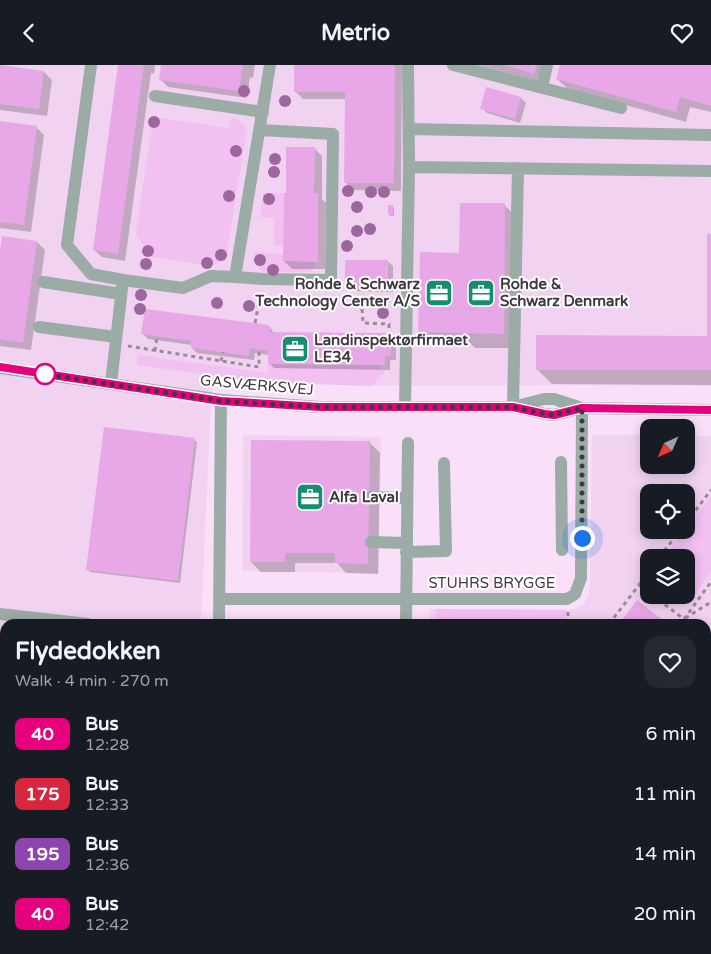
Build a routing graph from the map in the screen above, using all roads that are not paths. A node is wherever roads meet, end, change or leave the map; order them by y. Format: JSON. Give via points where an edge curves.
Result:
{"nodes":[{"id":1,"x":91,"y":65,"type":"edge"},
{"id":2,"x":270,"y":65,"type":"edge"},
{"id":3,"x":408,"y":65,"type":"edge"},
{"id":4,"x":453,"y":65,"type":"edge"},
{"id":5,"x":547,"y":65,"type":"edge"},
{"id":6,"x":542,"y":88,"type":"junction"},
{"id":7,"x":155,"y":97,"type":"dead end"},
{"id":8,"x":621,"y":108,"type":"dead end"},
{"id":9,"x":263,"y":112,"type":"junction"},
{"id":10,"x":409,"y":129,"type":"junction"},
{"id":11,"x":260,"y":131,"type":"junction"},
{"id":12,"x":711,"y":135,"type":"edge"},
{"id":13,"x":409,"y":167,"type":"junction"},
{"id":14,"x":518,"y":168,"type":"junction"},
{"id":15,"x":711,"y":171,"type":"edge"},
{"id":16,"x":235,"y":277,"type":"junction"},
{"id":17,"x":123,"y":280,"type":"junction"},
{"id":18,"x":43,"y":283,"type":"dead end"},
{"id":19,"x":121,"y":294,"type":"junction"},
{"id":20,"x":39,"y":327,"type":"dead end"},
{"id":21,"x":116,"y":341,"type":"junction"},
{"id":22,"x":0,"y":367,"type":"edge"},
{"id":23,"x":111,"y":383,"type":"junction"},
{"id":24,"x":221,"y":401,"type":"junction"},
{"id":25,"x":405,"y":407,"type":"junction"},
{"id":26,"x":513,"y":407,"type":"junction"},
{"id":27,"x":582,"y":408,"type":"junction"},
{"id":28,"x":711,"y":410,"type":"edge"},
{"id":29,"x":408,"y":443,"type":"dead end"},
{"id":30,"x":561,"y":462,"type":"dead end"},
{"id":31,"x":444,"y":463,"type":"dead end"},
{"id":32,"x":371,"y":497,"type":"dead end"},
{"id":33,"x":407,"y":498,"type":"junction"},
{"id":34,"x":371,"y":542,"type":"dead end"},
{"id":35,"x":407,"y":547,"type":"junction"},
{"id":36,"x":562,"y":550,"type":"dead end"},
{"id":37,"x":219,"y":599,"type":"junction"},
{"id":38,"x":406,"y":599,"type":"junction"},
{"id":39,"x":0,"y":614,"type":"edge"},
{"id":40,"x":44,"y":619,"type":"edge"},
{"id":41,"x":219,"y":619,"type":"edge"},
{"id":42,"x":406,"y":619,"type":"edge"}],
"edges":[{"from":1,"to":17,"type":"street","via":[[67,245],[91,274]]},
{"from":2,"to":9,"type":"street"},
{"from":3,"to":10,"type":"street"},
{"from":4,"to":6,"type":"street"},
{"from":5,"to":6,"type":"street"},
{"from":6,"to":8,"type":"street"},
{"from":7,"to":9,"type":"street"},
{"from":9,"to":11,"type":"street"},
{"from":10,"to":12,"type":"street"},
{"from":10,"to":13,"type":"street"},
{"from":11,"to":16,"type":"street"},
{"from":11,"to":16,"type":"street","via":[[333,133],[331,280]]},
{"from":13,"to":14,"type":"street"},
{"from":13,"to":25,"type":"street"},
{"from":14,"to":15,"type":"street"},
{"from":14,"to":26,"type":"street"},
{"from":16,"to":17,"type":"street","via":[[211,276],[183,287]]},
{"from":17,"to":19,"type":"street"},
{"from":18,"to":19,"type":"street"},
{"from":19,"to":21,"type":"street"},
{"from":20,"to":21,"type":"street"},
{"from":21,"to":23,"type":"street"},
{"from":22,"to":23,"type":"street","name":"GASVÆRKSVEJ"},
{"from":23,"to":24,"type":"street","name":"GASVÆRKSVEJ"},
{"from":24,"to":25,"type":"street","name":"GASVÆRKSVEJ","via":[[320,407]]},
{"from":24,"to":37,"type":"street"},
{"from":25,"to":26,"type":"street","name":"GASVÆRKSVEJ"},
{"from":26,"to":27,"type":"street","name":"GASVÆRKSVEJ","via":[[554,415]]},
{"from":27,"to":28,"type":"street","name":"GASVÆRKSVEJ"},
{"from":27,"to":38,"type":"street","name":"STUHRS BRYGGE","via":[[581,578],[576,594],[567,599],[552,600]]},
{"from":29,"to":33,"type":"street"},
{"from":30,"to":36,"type":"street"},
{"from":31,"to":35,"type":"street","via":[[446,551]]},
{"from":32,"to":33,"type":"street"},
{"from":33,"to":35,"type":"street"},
{"from":34,"to":35,"type":"street"},
{"from":35,"to":38,"type":"street"},
{"from":37,"to":38,"type":"street","name":"STUHRS BRYGGE"},
{"from":37,"to":41,"type":"street"},
{"from":38,"to":42,"type":"street"},
{"from":39,"to":40,"type":"street"}]}
